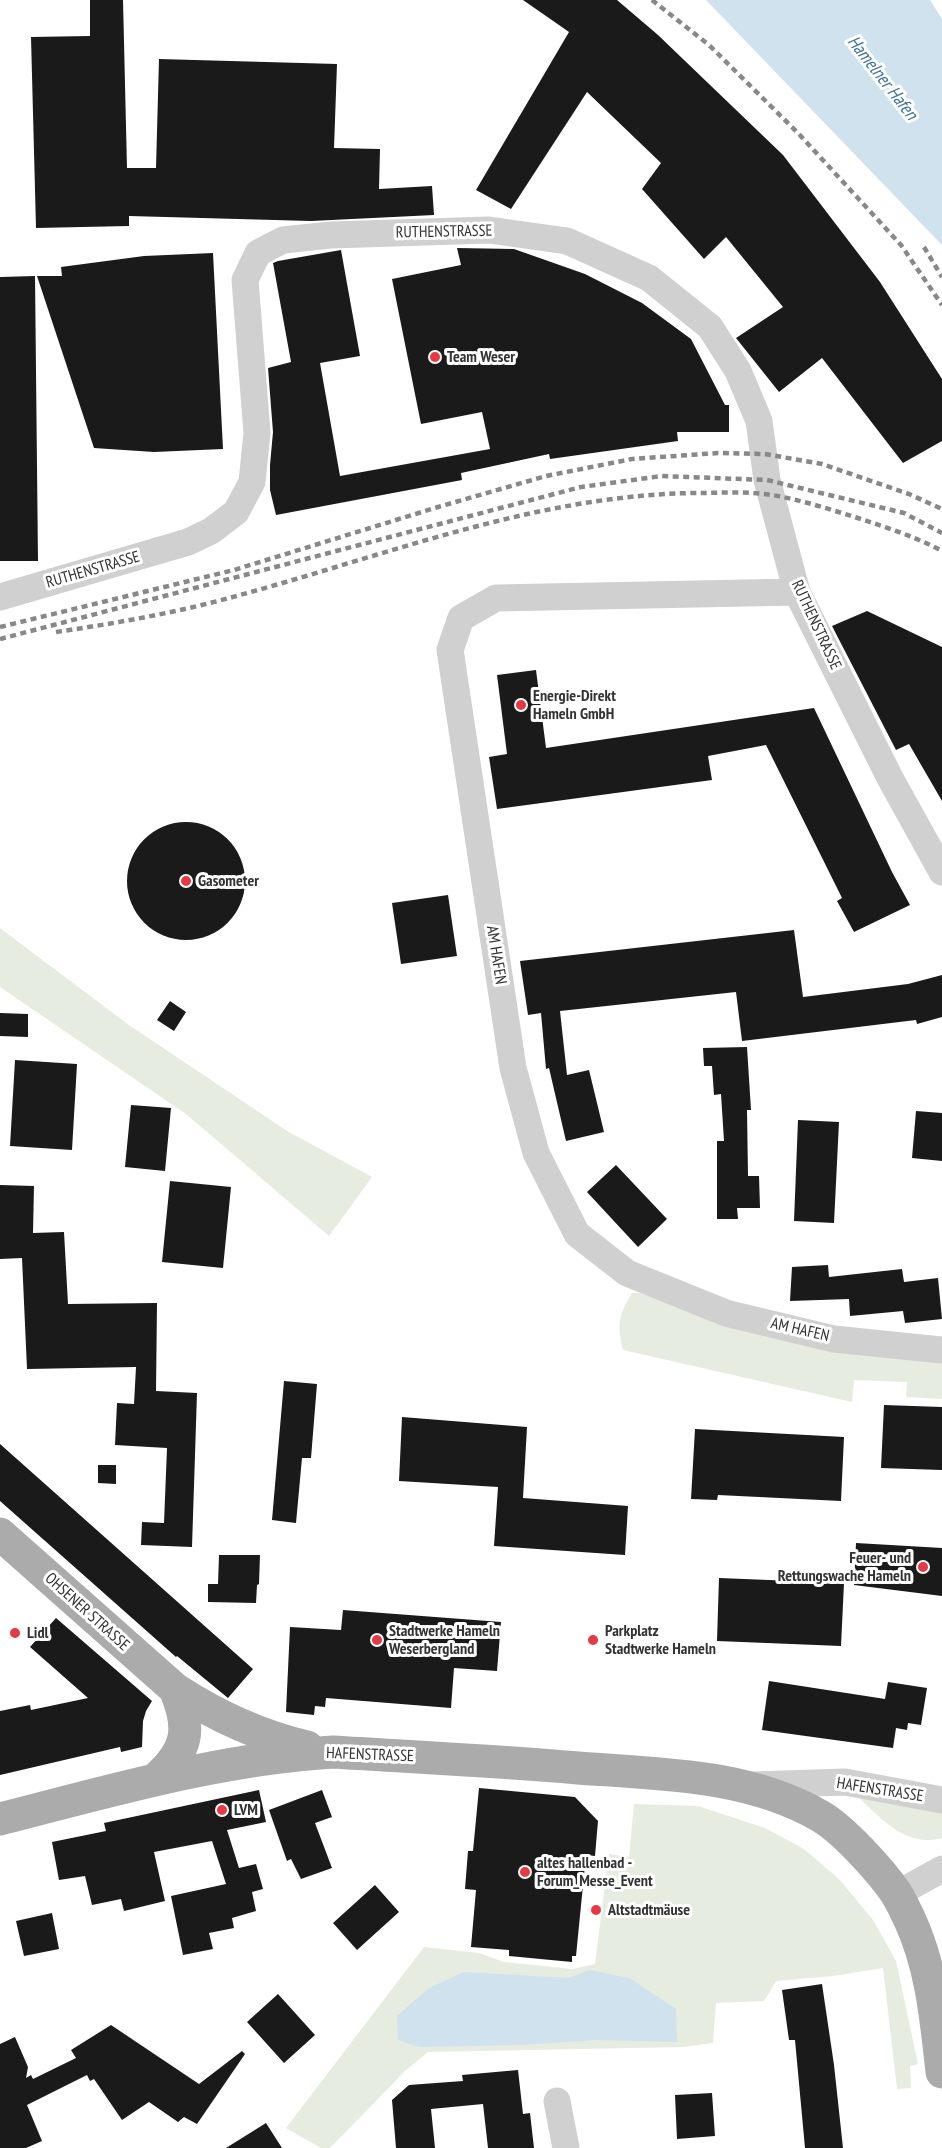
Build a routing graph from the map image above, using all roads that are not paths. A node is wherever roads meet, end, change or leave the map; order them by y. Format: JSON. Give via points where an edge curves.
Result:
{"nodes":[{"id":1,"x":797,"y":592,"type":"junction"},
{"id":2,"x":0,"y":597,"type":"edge"},
{"id":3,"x":942,"y":872,"type":"edge"},
{"id":4,"x":942,"y":1350,"type":"edge"},
{"id":5,"x":0,"y":1534,"type":"edge"},
{"id":6,"x":175,"y":1689,"type":"junction"},
{"id":7,"x":333,"y":1752,"type":"junction"},
{"id":8,"x":156,"y":1779,"type":"junction"},
{"id":9,"x":745,"y":1785,"type":"junction"},
{"id":10,"x":942,"y":1800,"type":"edge"},
{"id":11,"x":0,"y":1819,"type":"edge"},
{"id":12,"x":942,"y":1869,"type":"edge"},
{"id":13,"x":897,"y":1894,"type":"junction"},
{"id":14,"x":942,"y":2072,"type":"edge"},
{"id":15,"x":557,"y":2102,"type":"dead end"},
{"id":16,"x":566,"y":2148,"type":"edge"}],
"edges":[{"from":1,"to":2,"type":"street","name":"RUTHENSTRASSE","via":[[767,480],[759,422],[738,371],[710,327],[649,278],[567,241],[489,230],[331,235],[283,240],[258,253],[245,280],[257,433],[252,482],[236,512],[188,542]]},
{"from":1,"to":3,"type":"street","name":"RUTHENSTRASSE"},
{"from":1,"to":4,"type":"street","name":"AM HAFEN","via":[[496,598],[461,618],[450,650],[513,1068],[536,1153],[577,1234],[627,1273],[726,1312],[834,1339]]},
{"from":5,"to":6,"type":"main road","name":"OHSENER STRASSE"},
{"from":6,"to":7,"type":"main road","name":"OHSENER STRASSE","via":[[250,1729]]},
{"from":6,"to":8,"type":"main road","via":[[186,1733],[181,1751]]},
{"from":7,"to":8,"type":"main road","name":"HAFENSTRASSE","via":[[261,1758]]},
{"from":7,"to":9,"type":"main road","name":"HAFENSTRASSE","via":[[637,1772]]},
{"from":8,"to":11,"type":"main road","name":"HAFENSTRASSE"},
{"from":9,"to":10,"type":"street","name":"HAFENSTRASSE","via":[[845,1782]]},
{"from":9,"to":13,"type":"main road","name":"HAFENSTRASSE","via":[[822,1817],[860,1851]]},
{"from":12,"to":13,"type":"street"},
{"from":13,"to":14,"type":"main road","name":"HAFENSTRASSE","via":[[928,1967]]},
{"from":15,"to":16,"type":"street"}]}
